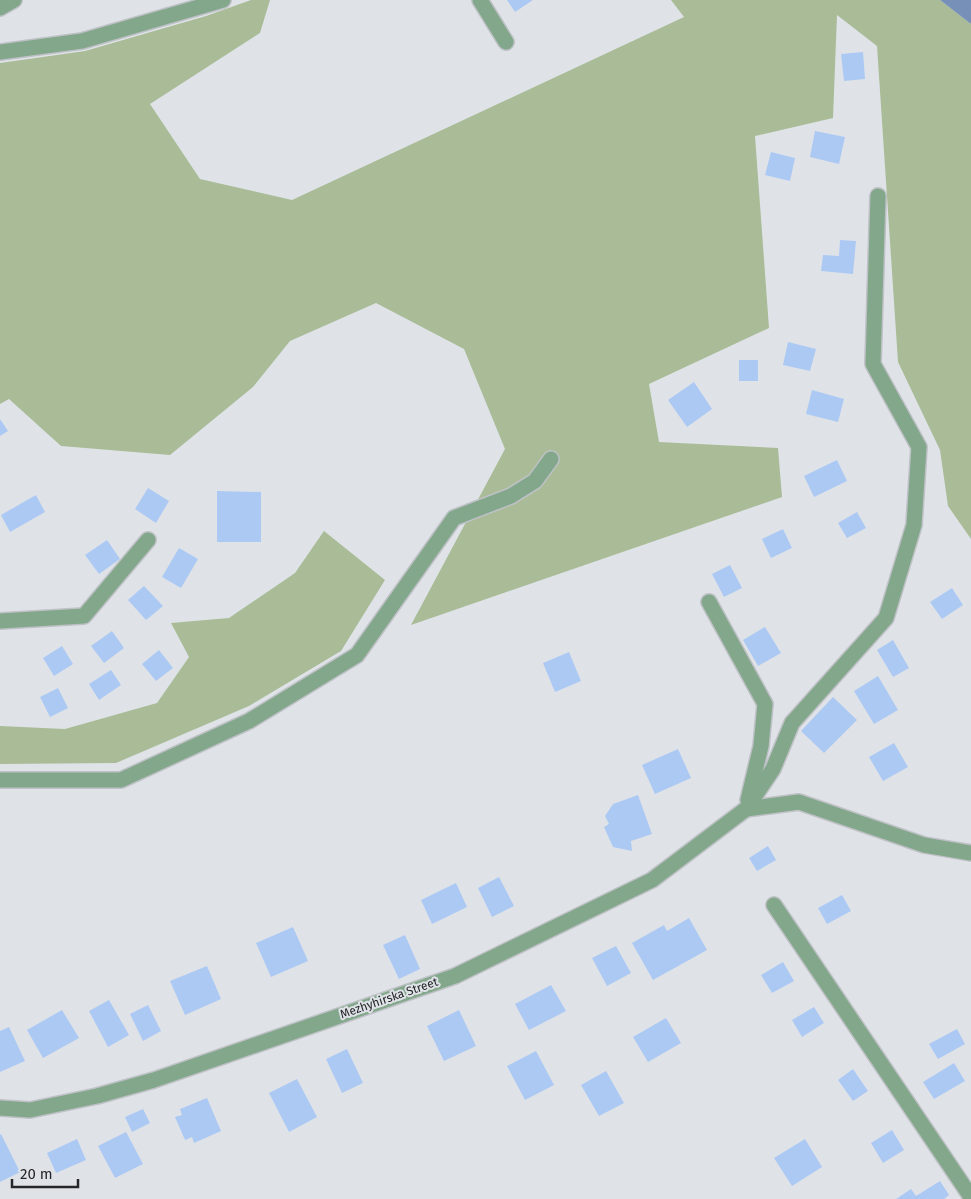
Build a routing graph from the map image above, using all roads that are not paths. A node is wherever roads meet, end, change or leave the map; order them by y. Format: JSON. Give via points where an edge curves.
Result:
{"nodes":[{"id":1,"x":14,"y":0,"type":"edge"},
{"id":2,"x":222,"y":0,"type":"edge"},
{"id":3,"x":480,"y":0,"type":"edge"},
{"id":4,"x":0,"y":8,"type":"edge"},
{"id":5,"x":506,"y":42,"type":"dead end"},
{"id":6,"x":0,"y":52,"type":"edge"},
{"id":7,"x":878,"y":196,"type":"dead end"},
{"id":8,"x":551,"y":459,"type":"dead end"},
{"id":9,"x":148,"y":540,"type":"dead end"},
{"id":10,"x":709,"y":602,"type":"dead end"},
{"id":11,"x":0,"y":621,"type":"edge"},
{"id":12,"x":0,"y":780,"type":"edge"},
{"id":13,"x":746,"y":808,"type":"junction"},
{"id":14,"x":971,"y":853,"type":"edge"},
{"id":15,"x":774,"y":905,"type":"dead end"},
{"id":16,"x":0,"y":1108,"type":"edge"},
{"id":17,"x":971,"y":1198,"type":"edge"}],
"edges":[{"from":1,"to":4,"type":"street"},
{"from":2,"to":6,"type":"street","via":[[82,41]]},
{"from":3,"to":5,"type":"street"},
{"from":7,"to":13,"type":"street","via":[[873,364],[919,447],[914,526],[886,618],[792,723],[773,769]]},
{"from":8,"to":12,"type":"street","via":[[535,481],[511,496],[454,518],[357,655],[250,721],[121,780]]},
{"from":9,"to":11,"type":"street","via":[[84,616]]},
{"from":10,"to":13,"type":"street","via":[[765,704],[761,746]]},
{"from":13,"to":14,"type":"street","via":[[799,802],[924,845]]},
{"from":13,"to":16,"type":"street","name":"Mezhyhirska Street","via":[[652,880],[455,976],[154,1080],[30,1110]]},
{"from":15,"to":17,"type":"street"}]}
